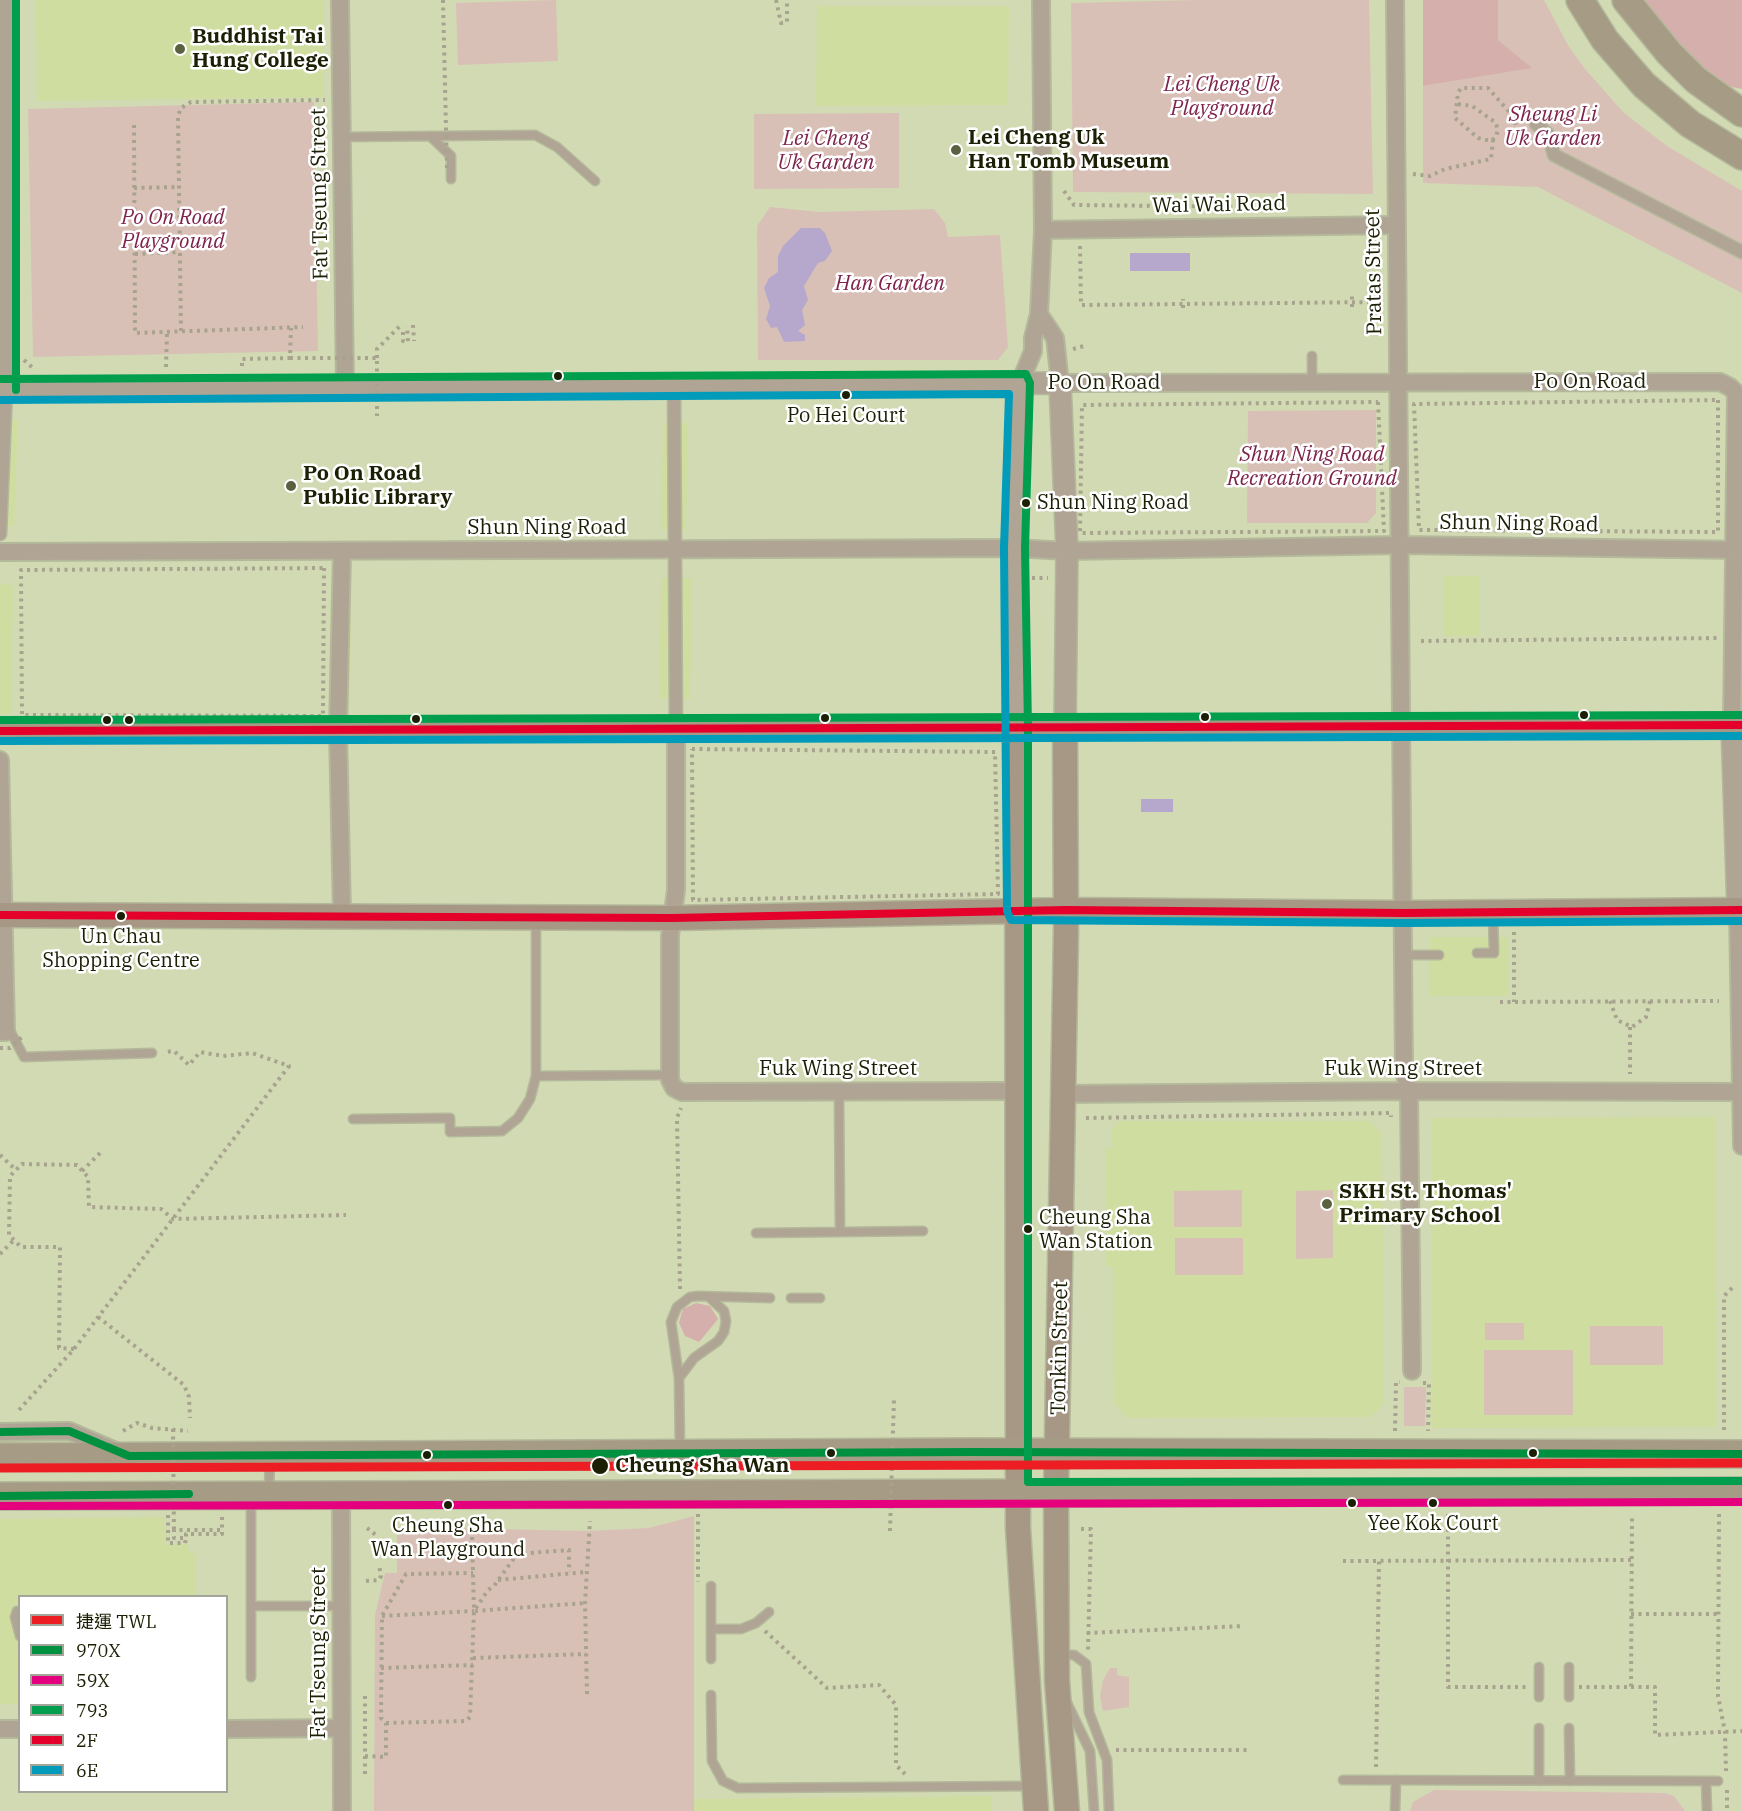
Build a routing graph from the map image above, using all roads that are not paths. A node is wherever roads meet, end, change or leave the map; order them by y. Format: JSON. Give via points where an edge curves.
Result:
{"nodes":[{"id":1,"x":5,"y":0,"type":"edge"},
{"id":2,"x":340,"y":0,"type":"edge"},
{"id":3,"x":1041,"y":0,"type":"edge"},
{"id":4,"x":1395,"y":0,"type":"edge"},
{"id":5,"x":1580,"y":0,"type":"edge"},
{"id":6,"x":1626,"y":0,"type":"edge"},
{"id":7,"x":3,"y":33,"type":"edge"},
{"id":8,"x":1742,"y":113,"type":"edge"},
{"id":9,"x":1536,"y":124,"type":"dead end"},
{"id":10,"x":429,"y":136,"type":"junction"},
{"id":11,"x":341,"y":137,"type":"junction"},
{"id":12,"x":1742,"y":156,"type":"edge"},
{"id":13,"x":449,"y":175,"type":"road end"},
{"id":14,"x":595,"y":181,"type":"dead end"},
{"id":15,"x":1395,"y":225,"type":"junction"},
{"id":16,"x":1043,"y":230,"type":"junction"},
{"id":17,"x":1742,"y":252,"type":"edge"},
{"id":18,"x":1039,"y":314,"type":"junction"},
{"id":19,"x":1312,"y":356,"type":"dead end"},
{"id":20,"x":1312,"y":382,"type":"junction"},
{"id":21,"x":1398,"y":382,"type":"junction"},
{"id":22,"x":1020,"y":383,"type":"junction"},
{"id":23,"x":1060,"y":383,"type":"junction"},
{"id":24,"x":345,"y":387,"type":"junction"},
{"id":25,"x":674,"y":387,"type":"junction"},
{"id":26,"x":3,"y":390,"type":"edge"},
{"id":27,"x":0,"y":534,"type":"edge"},
{"id":28,"x":1401,"y":545,"type":"junction"},
{"id":29,"x":1014,"y":548,"type":"junction"},
{"id":30,"x":1739,"y":550,"type":"edge"},
{"id":31,"x":342,"y":551,"type":"junction"},
{"id":32,"x":675,"y":551,"type":"junction"},
{"id":33,"x":1067,"y":551,"type":"junction"},
{"id":34,"x":0,"y":552,"type":"edge"},
{"id":35,"x":1738,"y":653,"type":"edge"},
{"id":36,"x":1737,"y":725,"type":"edge"},
{"id":37,"x":1065,"y":727,"type":"junction"},
{"id":38,"x":1017,"y":729,"type":"junction"},
{"id":39,"x":1400,"y":729,"type":"junction"},
{"id":40,"x":676,"y":730,"type":"junction"},
{"id":41,"x":0,"y":731,"type":"edge"},
{"id":42,"x":338,"y":731,"type":"junction"},
{"id":43,"x":0,"y":760,"type":"edge"},
{"id":44,"x":1066,"y":910,"type":"junction"},
{"id":45,"x":1740,"y":910,"type":"edge"},
{"id":46,"x":1017,"y":911,"type":"junction"},
{"id":47,"x":1403,"y":913,"type":"junction"},
{"id":48,"x":1493,"y":913,"type":"junction"},
{"id":49,"x":2,"y":915,"type":"edge"},
{"id":50,"x":342,"y":915,"type":"junction"},
{"id":51,"x":536,"y":917,"type":"junction"},
{"id":52,"x":672,"y":918,"type":"junction"},
{"id":53,"x":1477,"y":953,"type":"dead end"},
{"id":54,"x":1403,"y":955,"type":"junction"},
{"id":55,"x":1439,"y":955,"type":"dead end"},
{"id":56,"x":3,"y":1028,"type":"edge"},
{"id":57,"x":152,"y":1053,"type":"road end"},
{"id":58,"x":670,"y":1075,"type":"junction"},
{"id":59,"x":536,"y":1076,"type":"junction"},
{"id":60,"x":1017,"y":1091,"type":"junction"},
{"id":61,"x":1409,"y":1091,"type":"junction"},
{"id":62,"x":839,"y":1092,"type":"junction"},
{"id":63,"x":1741,"y":1092,"type":"edge"},
{"id":64,"x":1063,"y":1094,"type":"junction"},
{"id":65,"x":353,"y":1119,"type":"dead end"},
{"id":66,"x":1742,"y":1146,"type":"edge"},
{"id":67,"x":923,"y":1231,"type":"dead end"},
{"id":68,"x":840,"y":1232,"type":"junction"},
{"id":69,"x":756,"y":1233,"type":"dead end"},
{"id":70,"x":709,"y":1296,"type":"junction"},
{"id":71,"x":770,"y":1298,"type":"dead end"},
{"id":72,"x":791,"y":1298,"type":"dead end"},
{"id":73,"x":820,"y":1298,"type":"dead end"},
{"id":74,"x":1408,"y":1377,"type":"road end"},
{"id":75,"x":679,"y":1378,"type":"junction"},
{"id":76,"x":0,"y":1432,"type":"edge"},
{"id":77,"x":126,"y":1444,"type":"junction"},
{"id":78,"x":1017,"y":1452,"type":"junction"},
{"id":79,"x":1058,"y":1453,"type":"junction"},
{"id":80,"x":680,"y":1454,"type":"junction"},
{"id":81,"x":1742,"y":1454,"type":"edge"},
{"id":82,"x":270,"y":1456,"type":"junction"},
{"id":83,"x":0,"y":1457,"type":"edge"},
{"id":84,"x":1742,"y":1491,"type":"edge"},
{"id":85,"x":1017,"y":1493,"type":"junction"},
{"id":86,"x":1056,"y":1493,"type":"junction"},
{"id":87,"x":260,"y":1494,"type":"junction"},
{"id":88,"x":341,"y":1494,"type":"junction"},
{"id":89,"x":0,"y":1496,"type":"edge"},
{"id":90,"x":711,"y":1586,"type":"dead end"},
{"id":91,"x":251,"y":1606,"type":"junction"},
{"id":92,"x":341,"y":1606,"type":"junction"},
{"id":93,"x":17,"y":1611,"type":"dead end"},
{"id":94,"x":769,"y":1612,"type":"dead end"},
{"id":95,"x":18,"y":1628,"type":"edge"},
{"id":96,"x":711,"y":1629,"type":"junction"},
{"id":97,"x":1057,"y":1655,"type":"junction"},
{"id":98,"x":711,"y":1659,"type":"dead end"},
{"id":99,"x":1539,"y":1667,"type":"dead end"},
{"id":100,"x":1569,"y":1667,"type":"dead end"},
{"id":101,"x":251,"y":1677,"type":"dead end"},
{"id":102,"x":1057,"y":1681,"type":"junction"},
{"id":103,"x":711,"y":1695,"type":"dead end"},
{"id":104,"x":1539,"y":1697,"type":"dead end"},
{"id":105,"x":1569,"y":1697,"type":"dead end"},
{"id":106,"x":342,"y":1728,"type":"junction"},
{"id":107,"x":1539,"y":1728,"type":"dead end"},
{"id":108,"x":1569,"y":1728,"type":"dead end"},
{"id":109,"x":0,"y":1729,"type":"edge"},
{"id":110,"x":18,"y":1729,"type":"edge"},
{"id":111,"x":228,"y":1729,"type":"edge"},
{"id":112,"x":1342,"y":1780,"type":"dead end"},
{"id":113,"x":1396,"y":1780,"type":"junction"},
{"id":114,"x":1539,"y":1781,"type":"junction"},
{"id":115,"x":1570,"y":1781,"type":"junction"},
{"id":116,"x":1718,"y":1781,"type":"dead end"},
{"id":117,"x":1706,"y":1782,"type":"junction"},
{"id":118,"x":1034,"y":1786,"type":"junction"},
{"id":119,"x":342,"y":1811,"type":"edge"},
{"id":120,"x":1036,"y":1811,"type":"edge"},
{"id":121,"x":1067,"y":1811,"type":"edge"},
{"id":122,"x":1094,"y":1811,"type":"edge"},
{"id":123,"x":1109,"y":1811,"type":"edge"},
{"id":124,"x":1395,"y":1811,"type":"edge"},
{"id":125,"x":1707,"y":1811,"type":"edge"}],
"edges":[{"from":1,"to":7,"type":"street"},
{"from":2,"to":11,"type":"street","name":"Fat Tseung Street"},
{"from":3,"to":16,"type":"street","name":"Tonkin Street"},
{"from":4,"to":15,"type":"street","name":"Pratas Street"},
{"from":5,"to":12,"type":"main road","via":[[1605,40],[1644,85],[1690,124]]},
{"from":6,"to":8,"type":"main road","via":[[1696,80]]},
{"from":7,"to":26,"type":"street"},
{"from":9,"to":17,"type":"street","via":[[1548,134],[1554,155]]},
{"from":10,"to":11,"type":"lane"},
{"from":10,"to":13,"type":"lane","via":[[451,156]]},
{"from":10,"to":14,"type":"lane","via":[[535,135],[557,147]]},
{"from":11,"to":24,"type":"street","name":"Fat Tseung Street"},
{"from":15,"to":16,"type":"street","name":"Wai Wai Road"},
{"from":15,"to":21,"type":"street","name":"Pratas Street"},
{"from":16,"to":18,"type":"street","name":"Tonkin Street"},
{"from":18,"to":22,"type":"street","name":"Tonkin Street","via":[[1033,351]]},
{"from":18,"to":23,"type":"street","name":"Tonkin Street","via":[[1055,338]]},
{"from":19,"to":20,"type":"lane"},
{"from":20,"to":21,"type":"street","name":"Po On Road"},
{"from":20,"to":23,"type":"street","name":"Po On Road"},
{"from":21,"to":28,"type":"street","name":"Pratas Street"},
{"from":21,"to":30,"type":"street","name":"Po On Road","via":[[1720,381],[1736,393]]},
{"from":22,"to":23,"type":"street","name":"Po On Road"},
{"from":22,"to":25,"type":"street","name":"Po On Road"},
{"from":22,"to":29,"type":"street","name":"Tonkin Street"},
{"from":23,"to":33,"type":"street","name":"Tonkin Street"},
{"from":24,"to":25,"type":"street","name":"Po On Road"},
{"from":24,"to":26,"type":"street","name":"Po On Road"},
{"from":25,"to":32,"type":"street"},
{"from":26,"to":27,"type":"street"},
{"from":28,"to":30,"type":"street","name":"Shun Ning Road"},
{"from":28,"to":33,"type":"street","name":"Shun Ning Road"},
{"from":28,"to":39,"type":"street","name":"Pratas Street"},
{"from":29,"to":32,"type":"street","name":"Shun Ning Road"},
{"from":29,"to":33,"type":"street","name":"Shun Ning Road"},
{"from":29,"to":38,"type":"street","name":"Tonkin Street"},
{"from":30,"to":35,"type":"street"},
{"from":31,"to":32,"type":"street","name":"Shun Ning Road"},
{"from":31,"to":34,"type":"street","name":"Shun Ning Road"},
{"from":31,"to":42,"type":"street"},
{"from":32,"to":40,"type":"street"},
{"from":33,"to":37,"type":"street","name":"Tonkin Street"},
{"from":35,"to":36,"type":"street"},
{"from":36,"to":39,"type":"main road"},
{"from":36,"to":45,"type":"street"},
{"from":37,"to":38,"type":"main road"},
{"from":37,"to":39,"type":"main road"},
{"from":37,"to":44,"type":"main road","name":"Tonkin Street"},
{"from":38,"to":40,"type":"main road"},
{"from":38,"to":46,"type":"main road","name":"Tonkin Street"},
{"from":39,"to":47,"type":"street","name":"Pratas Street"},
{"from":40,"to":42,"type":"main road"},
{"from":40,"to":52,"type":"street","via":[[676,890]]},
{"from":41,"to":42,"type":"main road"},
{"from":42,"to":50,"type":"street"},
{"from":43,"to":49,"type":"street"},
{"from":44,"to":46,"type":"main road"},
{"from":44,"to":47,"type":"main road"},
{"from":44,"to":64,"type":"main road","name":"Tonkin Street"},
{"from":45,"to":48,"type":"main road"},
{"from":45,"to":63,"type":"street"},
{"from":46,"to":52,"type":"main road"},
{"from":46,"to":60,"type":"main road","name":"Tonkin Street"},
{"from":47,"to":48,"type":"main road"},
{"from":47,"to":54,"type":"street","name":"Pratas Street"},
{"from":48,"to":53,"type":"lane","via":[[1494,953]]},
{"from":49,"to":50,"type":"main road"},
{"from":49,"to":56,"type":"street"},
{"from":50,"to":51,"type":"main road"},
{"from":51,"to":52,"type":"main road"},
{"from":51,"to":59,"type":"lane"},
{"from":52,"to":58,"type":"street"},
{"from":54,"to":55,"type":"lane"},
{"from":54,"to":61,"type":"street","name":"Pratas Street","via":[[1404,1071]]},
{"from":56,"to":57,"type":"lane","via":[[24,1057]]},
{"from":58,"to":59,"type":"lane"},
{"from":58,"to":62,"type":"street","name":"Fuk Wing Street","via":[[671,1084],[682,1092]]},
{"from":59,"to":65,"type":"lane","via":[[525,1110],[502,1131],[450,1132],[450,1118]]},
{"from":60,"to":62,"type":"street","name":"Fuk Wing Street"},
{"from":60,"to":78,"type":"main road","name":"Tonkin Street"},
{"from":61,"to":63,"type":"street","name":"Fuk Wing Street"},
{"from":61,"to":64,"type":"street","name":"Fuk Wing Street"},
{"from":61,"to":74,"type":"street","name":"Pratas Street"},
{"from":62,"to":68,"type":"lane"},
{"from":63,"to":66,"type":"street"},
{"from":64,"to":79,"type":"main road","name":"Tonkin Street"},
{"from":67,"to":68,"type":"lane"},
{"from":68,"to":69,"type":"lane"},
{"from":70,"to":71,"type":"lane"},
{"from":70,"to":75,"type":"lane","via":[[724,1311],[724,1332],[694,1358]]},
{"from":70,"to":75,"type":"lane","via":[[690,1297],[672,1314]]},
{"from":72,"to":73,"type":"lane"},
{"from":75,"to":80,"type":"lane"},
{"from":76,"to":77,"type":"street","via":[[69,1431]]},
{"from":77,"to":82,"type":"main road"},
{"from":77,"to":83,"type":"main road"},
{"from":78,"to":79,"type":"main road"},
{"from":78,"to":80,"type":"main road"},
{"from":78,"to":85,"type":"main road","name":"Tonkin Street"},
{"from":79,"to":81,"type":"main road"},
{"from":79,"to":86,"type":"main road","name":"Tonkin Street"},
{"from":80,"to":82,"type":"main road"},
{"from":82,"to":87,"type":"lane"},
{"from":84,"to":86,"type":"main road"},
{"from":85,"to":86,"type":"main road"},
{"from":85,"to":88,"type":"main road"},
{"from":85,"to":118,"type":"main road","name":"Tonkin Street"},
{"from":86,"to":97,"type":"main road","name":"Tonkin Street"},
{"from":87,"to":88,"type":"main road"},
{"from":87,"to":89,"type":"main road"},
{"from":87,"to":91,"type":"lane"},
{"from":88,"to":92,"type":"street","name":"Fat Tseung Street"},
{"from":90,"to":96,"type":"lane"},
{"from":91,"to":92,"type":"lane"},
{"from":91,"to":101,"type":"lane"},
{"from":92,"to":106,"type":"street","name":"Fat Tseung Street"},
{"from":93,"to":95,"type":"lane"},
{"from":94,"to":96,"type":"lane","via":[[741,1629]]},
{"from":96,"to":98,"type":"lane"},
{"from":97,"to":102,"type":"main road","name":"Tonkin Street"},
{"from":97,"to":123,"type":"lane","via":[[1074,1655],[1086,1664],[1089,1712],[1107,1760]]},
{"from":99,"to":104,"type":"lane"},
{"from":100,"to":105,"type":"lane"},
{"from":102,"to":121,"type":"main road","name":"Tonkin Street"},
{"from":102,"to":122,"type":"lane","via":[[1090,1751]]},
{"from":103,"to":118,"type":"lane","via":[[712,1761],[723,1781],[738,1788]]},
{"from":106,"to":111,"type":"street"},
{"from":106,"to":119,"type":"street","name":"Fat Tseung Street"},
{"from":107,"to":114,"type":"lane"},
{"from":108,"to":115,"type":"lane"},
{"from":109,"to":110,"type":"street"},
{"from":112,"to":113,"type":"lane"},
{"from":113,"to":114,"type":"lane"},
{"from":113,"to":124,"type":"lane"},
{"from":114,"to":115,"type":"lane"},
{"from":115,"to":117,"type":"lane"},
{"from":116,"to":117,"type":"lane"},
{"from":117,"to":125,"type":"lane"},
{"from":118,"to":120,"type":"main road","name":"Tonkin Street"}]}
